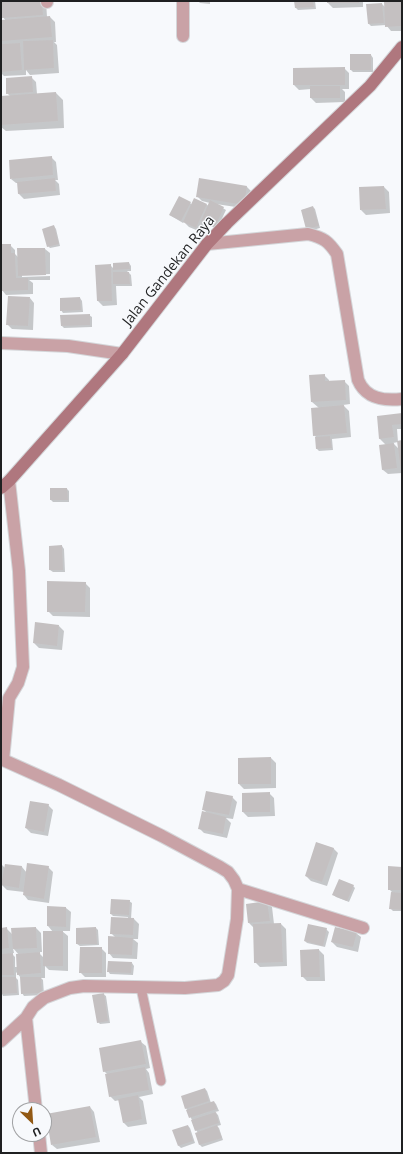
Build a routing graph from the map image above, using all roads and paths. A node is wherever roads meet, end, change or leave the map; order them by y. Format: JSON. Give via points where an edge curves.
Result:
{"nodes":[{"id":1,"x":183,"y":1,"type":"edge"},
{"id":2,"x":183,"y":36,"type":"dead end"},
{"id":3,"x":402,"y":47,"type":"edge"},
{"id":4,"x":207,"y":244,"type":"junction"},
{"id":5,"x":1,"y":343,"type":"edge"},
{"id":6,"x":122,"y":354,"type":"junction"},
{"id":7,"x":402,"y":399,"type":"edge"},
{"id":8,"x":5,"y":485,"type":"edge"},
{"id":9,"x":2,"y":759,"type":"edge"},
{"id":10,"x":238,"y":889,"type":"junction"},
{"id":11,"x":364,"y":928,"type":"dead end"},
{"id":12,"x":141,"y":988,"type":"junction"},
{"id":13,"x":26,"y":1018,"type":"junction"},
{"id":14,"x":1,"y":1041,"type":"edge"},
{"id":15,"x":161,"y":1081,"type":"dead end"},
{"id":16,"x":35,"y":1102,"type":"edge"},
{"id":17,"x":40,"y":1142,"type":"edge"},
{"id":18,"x":41,"y":1153,"type":"edge"}],
"edges":[{"from":1,"to":2,"type":"street"},
{"from":3,"to":4,"type":"street","name":"Jalan Gandekan Raya","via":[[370,86]]},
{"from":4,"to":6,"type":"street","name":"Jalan Gandekan Raya"},
{"from":4,"to":7,"type":"street","via":[[308,234],[319,236],[328,242],[337,254],[361,387],[373,397]]},
{"from":5,"to":6,"type":"street","via":[[68,346]]},
{"from":6,"to":8,"type":"street","name":"Jalan Gandekan Raya"},
{"from":8,"to":9,"type":"street","via":[[19,571],[23,667],[18,684],[9,698]]},
{"from":9,"to":10,"type":"street","via":[[155,832],[220,867],[231,876]]},
{"from":10,"to":11,"type":"street"},
{"from":10,"to":12,"type":"street","via":[[237,919],[228,975],[224,981],[218,985],[185,988]]},
{"from":12,"to":13,"type":"street","via":[[70,988],[44,998],[33,1007]]},
{"from":12,"to":15,"type":"lane"},
{"from":13,"to":14,"type":"street"},
{"from":13,"to":16,"type":"street"},
{"from":17,"to":18,"type":"street"}]}
